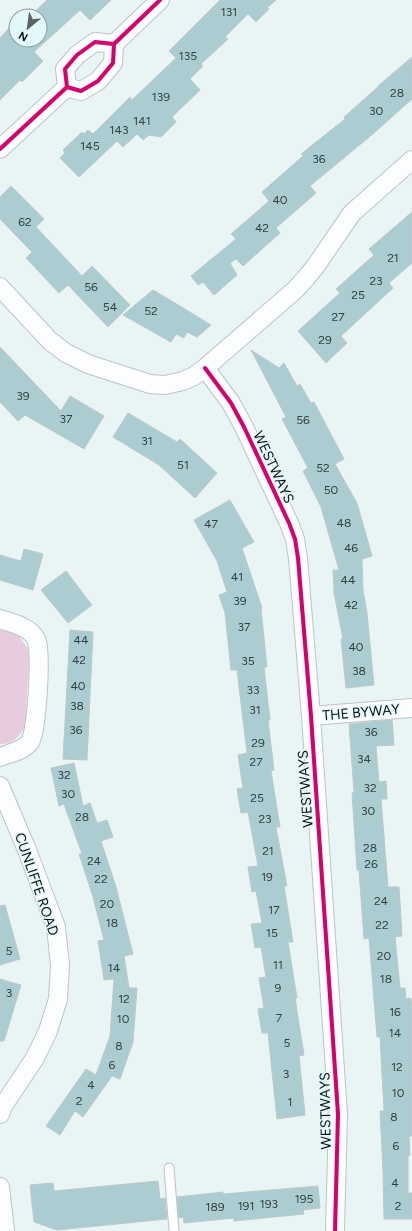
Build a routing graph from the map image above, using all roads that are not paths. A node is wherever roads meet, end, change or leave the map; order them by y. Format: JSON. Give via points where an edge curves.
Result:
{"nodes":[{"id":1,"x":160,"y":0,"type":"edge"},
{"id":2,"x":114,"y":44,"type":"junction"},
{"id":3,"x":67,"y":86,"type":"junction"},
{"id":4,"x":0,"y":149,"type":"edge"},
{"id":5,"x":412,"y":160,"type":"edge"},
{"id":6,"x":0,"y":287,"type":"edge"},
{"id":7,"x":205,"y":368,"type":"junction"},
{"id":8,"x":0,"y":618,"type":"edge"},
{"id":9,"x":412,"y":708,"type":"edge"},
{"id":10,"x":311,"y":716,"type":"junction"},
{"id":11,"x":0,"y":757,"type":"edge"},
{"id":12,"x":0,"y":786,"type":"edge"},
{"id":13,"x":1,"y":1108,"type":"edge"},
{"id":14,"x":169,"y":1168,"type":"dead end"},
{"id":15,"x":0,"y":1187,"type":"edge"},
{"id":16,"x":5,"y":1231,"type":"edge"},
{"id":17,"x":174,"y":1231,"type":"edge"},
{"id":18,"x":335,"y":1231,"type":"edge"}],
"edges":[{"from":1,"to":2,"type":"street"},
{"from":2,"to":3,"type":"street","via":[[95,42],[77,55],[65,69]]},
{"from":2,"to":3,"type":"street","via":[[113,63],[98,81],[81,91]]},
{"from":3,"to":4,"type":"street"},
{"from":5,"to":7,"type":"street","via":[[352,213],[315,267],[300,284]]},
{"from":6,"to":7,"type":"street","via":[[50,341],[88,364],[150,384],[183,381]]},
{"from":7,"to":10,"type":"street","name":"WESTWAYS","via":[[231,403],[244,427],[295,539]]},
{"from":8,"to":11,"type":"street","via":[[24,627],[36,639],[39,653],[37,707],[30,742],[20,750]]},
{"from":9,"to":10,"type":"street","name":"THE BYWAY"},
{"from":10,"to":18,"type":"street","name":"WESTWAYS","via":[[338,1114]]},
{"from":12,"to":13,"type":"street","name":"CUNLIFFE ROAD","via":[[56,927],[60,965],[58,999],[48,1031],[35,1058]]},
{"from":14,"to":17,"type":"lane"},
{"from":15,"to":16,"type":"street"}]}
